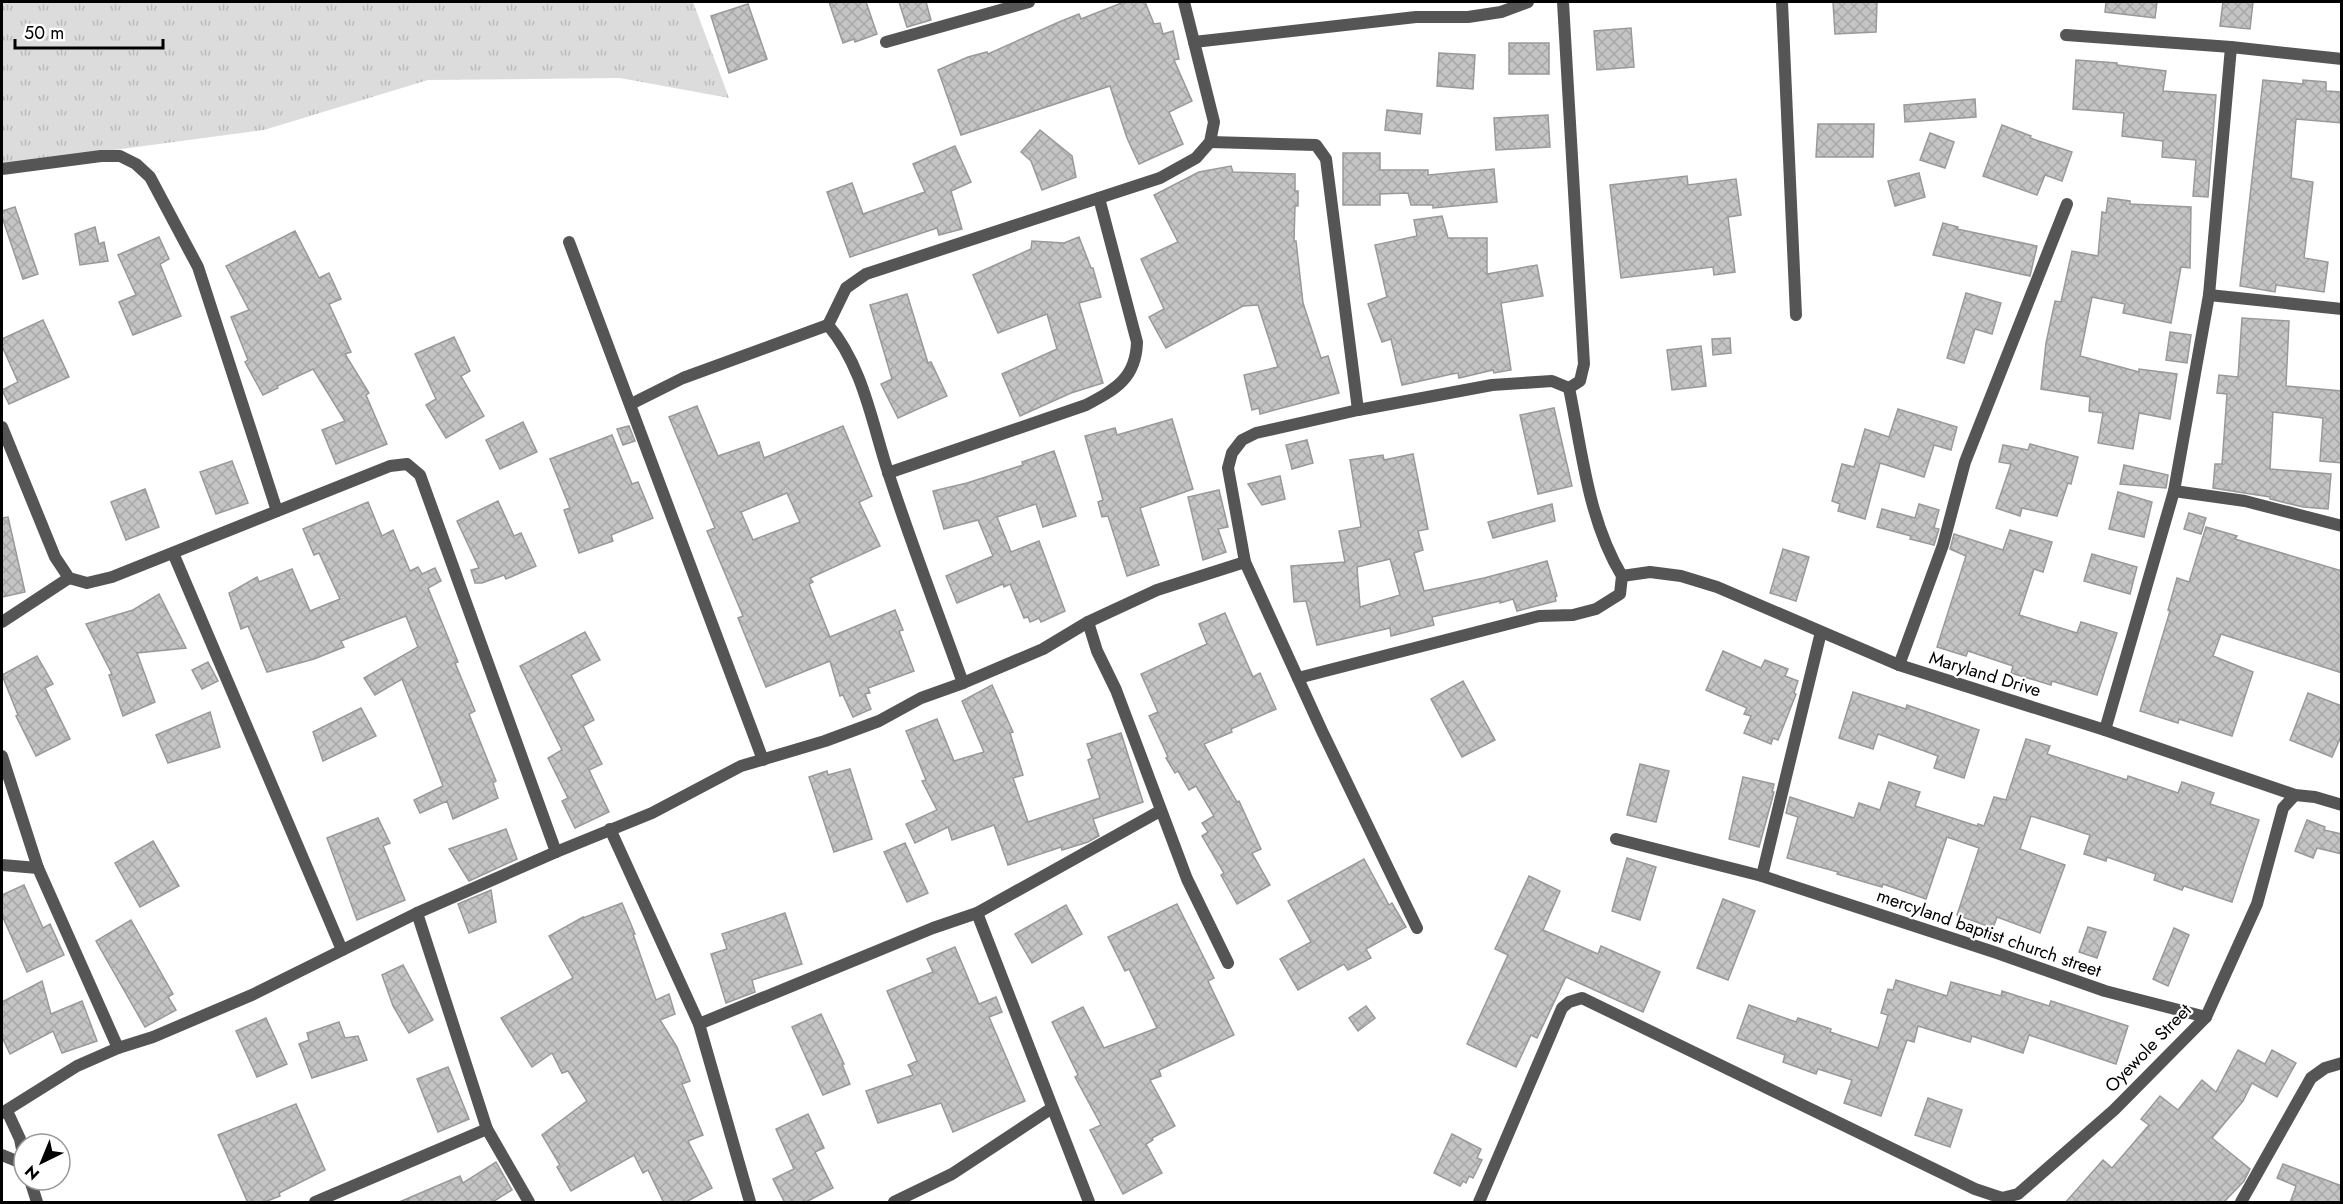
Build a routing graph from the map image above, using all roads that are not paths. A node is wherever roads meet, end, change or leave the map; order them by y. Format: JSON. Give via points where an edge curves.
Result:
{"nodes":[{"id":1,"x":1029,"y":2,"type":"edge"},
{"id":2,"x":1184,"y":2,"type":"edge"},
{"id":3,"x":1528,"y":2,"type":"edge"},
{"id":4,"x":1563,"y":2,"type":"edge"},
{"id":5,"x":1782,"y":2,"type":"edge"},
{"id":6,"x":2066,"y":35,"type":"dead end"},
{"id":7,"x":886,"y":42,"type":"dead end"},
{"id":8,"x":1194,"y":42,"type":"junction"},
{"id":9,"x":2231,"y":47,"type":"junction"},
{"id":10,"x":2342,"y":59,"type":"edge"},
{"id":11,"x":1210,"y":142,"type":"junction"},
{"id":12,"x":2,"y":169,"type":"edge"},
{"id":13,"x":1099,"y":198,"type":"junction"},
{"id":14,"x":2067,"y":204,"type":"dead end"},
{"id":15,"x":568,"y":242,"type":"dead end"},
{"id":16,"x":2209,"y":295,"type":"junction"},
{"id":17,"x":2342,"y":309,"type":"edge"},
{"id":18,"x":1796,"y":315,"type":"dead end"},
{"id":19,"x":828,"y":326,"type":"junction"},
{"id":20,"x":1569,"y":388,"type":"junction"},
{"id":21,"x":631,"y":404,"type":"junction"},
{"id":22,"x":1358,"y":410,"type":"junction"},
{"id":23,"x":2,"y":426,"type":"edge"},
{"id":24,"x":888,"y":473,"type":"junction"},
{"id":25,"x":2174,"y":491,"type":"junction"},
{"id":26,"x":277,"y":511,"type":"junction"},
{"id":27,"x":2342,"y":526,"type":"edge"},
{"id":28,"x":173,"y":552,"type":"junction"},
{"id":29,"x":1245,"y":562,"type":"junction"},
{"id":30,"x":1623,"y":576,"type":"junction"},
{"id":31,"x":69,"y":578,"type":"junction"},
{"id":32,"x":2,"y":622,"type":"edge"},
{"id":33,"x":1088,"y":622,"type":"junction"},
{"id":34,"x":1821,"y":632,"type":"junction"},
{"id":35,"x":1899,"y":665,"type":"junction"},
{"id":36,"x":1298,"y":678,"type":"junction"},
{"id":37,"x":963,"y":683,"type":"junction"},
{"id":38,"x":2105,"y":730,"type":"junction"},
{"id":39,"x":2,"y":756,"type":"edge"},
{"id":40,"x":763,"y":760,"type":"junction"},
{"id":41,"x":2295,"y":795,"type":"junction"},
{"id":42,"x":2342,"y":806,"type":"edge"},
{"id":43,"x":1160,"y":811,"type":"junction"},
{"id":44,"x":610,"y":829,"type":"junction"},
{"id":45,"x":1616,"y":839,"type":"dead end"},
{"id":46,"x":556,"y":852,"type":"junction"},
{"id":47,"x":2,"y":864,"type":"edge"},
{"id":48,"x":38,"y":868,"type":"junction"},
{"id":49,"x":1762,"y":876,"type":"junction"},
{"id":50,"x":417,"y":913,"type":"junction"},
{"id":51,"x":977,"y":913,"type":"junction"},
{"id":52,"x":1417,"y":928,"type":"dead end"},
{"id":53,"x":342,"y":950,"type":"junction"},
{"id":54,"x":1228,"y":963,"type":"dead end"},
{"id":55,"x":2206,"y":1017,"type":"junction"},
{"id":56,"x":699,"y":1024,"type":"junction"},
{"id":57,"x":118,"y":1048,"type":"junction"},
{"id":58,"x":2342,"y":1063,"type":"edge"},
{"id":59,"x":1052,"y":1108,"type":"junction"},
{"id":60,"x":4,"y":1112,"type":"edge"},
{"id":61,"x":487,"y":1129,"type":"junction"},
{"id":62,"x":16,"y":1132,"type":"edge"},
{"id":63,"x":315,"y":1203,"type":"edge"},
{"id":64,"x":529,"y":1203,"type":"edge"},
{"id":65,"x":750,"y":1203,"type":"edge"},
{"id":66,"x":894,"y":1203,"type":"edge"},
{"id":67,"x":1089,"y":1203,"type":"edge"},
{"id":68,"x":1479,"y":1203,"type":"edge"},
{"id":69,"x":2241,"y":1203,"type":"edge"}],
"edges":[{"from":1,"to":7,"type":"street"},
{"from":2,"to":8,"type":"street"},
{"from":3,"to":8,"type":"street","via":[[1501,12],[1467,17],[1416,16]]},
{"from":4,"to":20,"type":"street","via":[[1584,364],[1580,381]]},
{"from":5,"to":18,"type":"street"},
{"from":6,"to":9,"type":"street"},
{"from":8,"to":11,"type":"street","via":[[1214,123]]},
{"from":9,"to":10,"type":"street"},
{"from":9,"to":16,"type":"street"},
{"from":11,"to":13,"type":"street","via":[[1196,158],[1160,178]]},
{"from":11,"to":22,"type":"street","via":[[1316,146],[1326,159]]},
{"from":12,"to":26,"type":"street","via":[[120,156],[150,177],[198,267]]},
{"from":13,"to":19,"type":"street","via":[[866,274],[846,288]]},
{"from":13,"to":24,"type":"street","via":[[1137,342],[1137,360],[1124,380],[1086,405]]},
{"from":14,"to":35,"type":"street","via":[[1965,462],[1943,545]]},
{"from":15,"to":21,"type":"street"},
{"from":16,"to":17,"type":"street"},
{"from":16,"to":25,"type":"street"},
{"from":19,"to":21,"type":"street","via":[[683,378]]},
{"from":19,"to":24,"type":"street","via":[[842,342],[863,391]]},
{"from":20,"to":22,"type":"street","via":[[1552,381],[1492,385]]},
{"from":20,"to":30,"type":"street","via":[[1595,515]]},
{"from":21,"to":40,"type":"street"},
{"from":22,"to":29,"type":"street","via":[[1256,433],[1242,440],[1232,453],[1228,468]]},
{"from":23,"to":31,"type":"street","via":[[55,557]]},
{"from":24,"to":37,"type":"street"},
{"from":25,"to":27,"type":"street","via":[[2245,501]]},
{"from":25,"to":38,"type":"street"},
{"from":26,"to":28,"type":"street"},
{"from":26,"to":46,"type":"street","via":[[390,466],[407,464],[420,475]]},
{"from":28,"to":31,"type":"street","via":[[104,579],[87,583]]},
{"from":28,"to":53,"type":"street"},
{"from":29,"to":33,"type":"street","via":[[1157,590]]},
{"from":29,"to":36,"type":"street"},
{"from":30,"to":34,"type":"street","name":"Maryland Drive","via":[[1650,572],[1706,583]]},
{"from":30,"to":36,"type":"street","via":[[1620,594],[1596,609],[1573,615],[1539,616]]},
{"from":31,"to":32,"type":"street"},
{"from":33,"to":37,"type":"street","via":[[1043,649]]},
{"from":33,"to":43,"type":"street"},
{"from":34,"to":35,"type":"street","name":"Maryland Drive"},
{"from":34,"to":49,"type":"street"},
{"from":35,"to":38,"type":"street","name":"Maryland Drive"},
{"from":36,"to":52,"type":"street"},
{"from":37,"to":40,"type":"street","via":[[921,698],[868,725]]},
{"from":38,"to":41,"type":"street","name":"Maryland Drive"},
{"from":39,"to":48,"type":"street"},
{"from":40,"to":44,"type":"street","via":[[741,766],[652,813]]},
{"from":41,"to":42,"type":"street","name":"Maryland Drive"},
{"from":41,"to":55,"type":"street","name":"Oyewole Street","via":[[2283,808],[2257,904]]},
{"from":43,"to":51,"type":"street"},
{"from":43,"to":54,"type":"street","via":[[1187,879]]},
{"from":44,"to":46,"type":"street"},
{"from":44,"to":56,"type":"street"},
{"from":45,"to":49,"type":"street","name":"mercyland baptist church street"},
{"from":46,"to":50,"type":"street"},
{"from":47,"to":48,"type":"street"},
{"from":48,"to":57,"type":"street"},
{"from":49,"to":55,"type":"street","name":"mercyland baptist church street","via":[[2105,992]]},
{"from":50,"to":53,"type":"street"},
{"from":50,"to":61,"type":"street"},
{"from":51,"to":56,"type":"street"},
{"from":51,"to":59,"type":"street"},
{"from":53,"to":57,"type":"street","via":[[254,994]]},
{"from":55,"to":68,"type":"street","name":"Oyewole Street","via":[[2114,1110],[2018,1194],[2002,1198],[1582,998],[1562,1008]]},
{"from":56,"to":65,"type":"street"},
{"from":57,"to":60,"type":"street","via":[[77,1066]]},
{"from":58,"to":69,"type":"street","via":[[2311,1078]]},
{"from":59,"to":66,"type":"street","via":[[952,1174]]},
{"from":59,"to":67,"type":"street"},
{"from":60,"to":62,"type":"street"},
{"from":61,"to":63,"type":"street"},
{"from":61,"to":64,"type":"street"}]}
